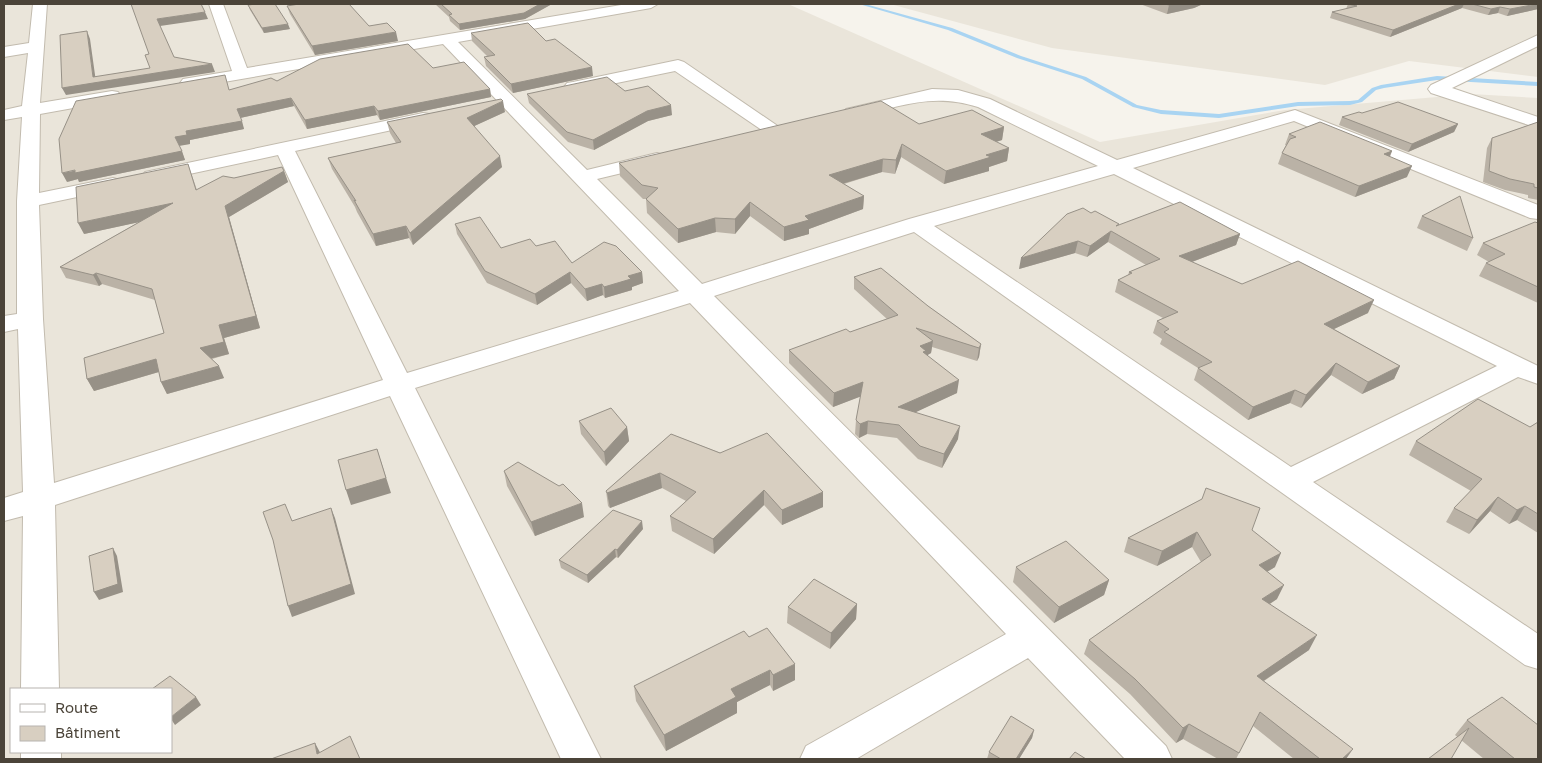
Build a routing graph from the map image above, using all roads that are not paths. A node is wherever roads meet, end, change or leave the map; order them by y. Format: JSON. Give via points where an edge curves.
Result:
{"nodes":[{"id":1,"x":40,"y":4,"type":"edge"},
{"id":2,"x":216,"y":4,"type":"edge"},
{"id":3,"x":651,"y":4,"type":"edge"},
{"id":4,"x":446,"y":38,"type":"junction"},
{"id":5,"x":1538,"y":40,"type":"edge"},
{"id":6,"x":38,"y":47,"type":"junction"},
{"id":7,"x":4,"y":52,"type":"edge"},
{"id":8,"x":241,"y":74,"type":"junction"},
{"id":9,"x":174,"y":85,"type":"edge"},
{"id":10,"x":554,"y":91,"type":"edge"},
{"id":11,"x":127,"y":94,"type":"edge"},
{"id":12,"x":31,"y":110,"type":"junction"},
{"id":13,"x":4,"y":115,"type":"edge"},
{"id":14,"x":439,"y":115,"type":"edge"},
{"id":15,"x":834,"y":117,"type":"edge"},
{"id":16,"x":1538,"y":123,"type":"edge"},
{"id":17,"x":748,"y":137,"type":"edge"},
{"id":18,"x":284,"y":148,"type":"junction"},
{"id":19,"x":674,"y":155,"type":"edge"},
{"id":20,"x":1116,"y":166,"type":"junction"},
{"id":21,"x":581,"y":177,"type":"junction"},
{"id":22,"x":28,"y":201,"type":"junction"},
{"id":23,"x":1538,"y":213,"type":"edge"},
{"id":24,"x":917,"y":224,"type":"junction"},
{"id":25,"x":695,"y":294,"type":"junction"},
{"id":26,"x":30,"y":319,"type":"junction"},
{"id":27,"x":4,"y":324,"type":"edge"},
{"id":28,"x":1528,"y":371,"type":"edge"},
{"id":29,"x":399,"y":384,"type":"junction"},
{"id":30,"x":1288,"y":482,"type":"junction"},
{"id":31,"x":39,"y":498,"type":"junction"},
{"id":32,"x":4,"y":510,"type":"edge"},
{"id":33,"x":1034,"y":636,"type":"junction"},
{"id":34,"x":1538,"y":654,"type":"edge"},
{"id":35,"x":40,"y":688,"type":"edge"},
{"id":36,"x":581,"y":759,"type":"edge"},
{"id":37,"x":820,"y":759,"type":"edge"},
{"id":38,"x":1152,"y":759,"type":"edge"}],
"edges":[{"from":1,"to":6,"type":"street"},
{"from":2,"to":8,"type":"street"},
{"from":3,"to":4,"type":"street"},
{"from":4,"to":8,"type":"street"},
{"from":4,"to":21,"type":"street"},
{"from":5,"to":16,"type":"street","via":[[1438,89]]},
{"from":6,"to":7,"type":"street"},
{"from":6,"to":12,"type":"street"},
{"from":8,"to":9,"type":"street"},
{"from":10,"to":17,"type":"street","via":[[678,66],[786,128]]},
{"from":11,"to":12,"type":"street"},
{"from":12,"to":13,"type":"street"},
{"from":12,"to":22,"type":"street"},
{"from":14,"to":18,"type":"street"},
{"from":15,"to":20,"type":"street","via":[[932,94],[958,95],[984,103]]},
{"from":18,"to":22,"type":"street"},
{"from":18,"to":29,"type":"street"},
{"from":19,"to":21,"type":"street"},
{"from":20,"to":23,"type":"street","via":[[1295,115]]},
{"from":20,"to":24,"type":"street"},
{"from":20,"to":28,"type":"street"},
{"from":21,"to":25,"type":"street"},
{"from":22,"to":26,"type":"street"},
{"from":24,"to":25,"type":"street"},
{"from":24,"to":30,"type":"street"},
{"from":25,"to":29,"type":"street"},
{"from":25,"to":33,"type":"street"},
{"from":26,"to":27,"type":"street"},
{"from":26,"to":31,"type":"street"},
{"from":28,"to":30,"type":"street"},
{"from":29,"to":31,"type":"street"},
{"from":29,"to":36,"type":"street"},
{"from":30,"to":34,"type":"street"},
{"from":31,"to":32,"type":"street"},
{"from":31,"to":35,"type":"street"},
{"from":33,"to":37,"type":"street"},
{"from":33,"to":38,"type":"street"}]}
